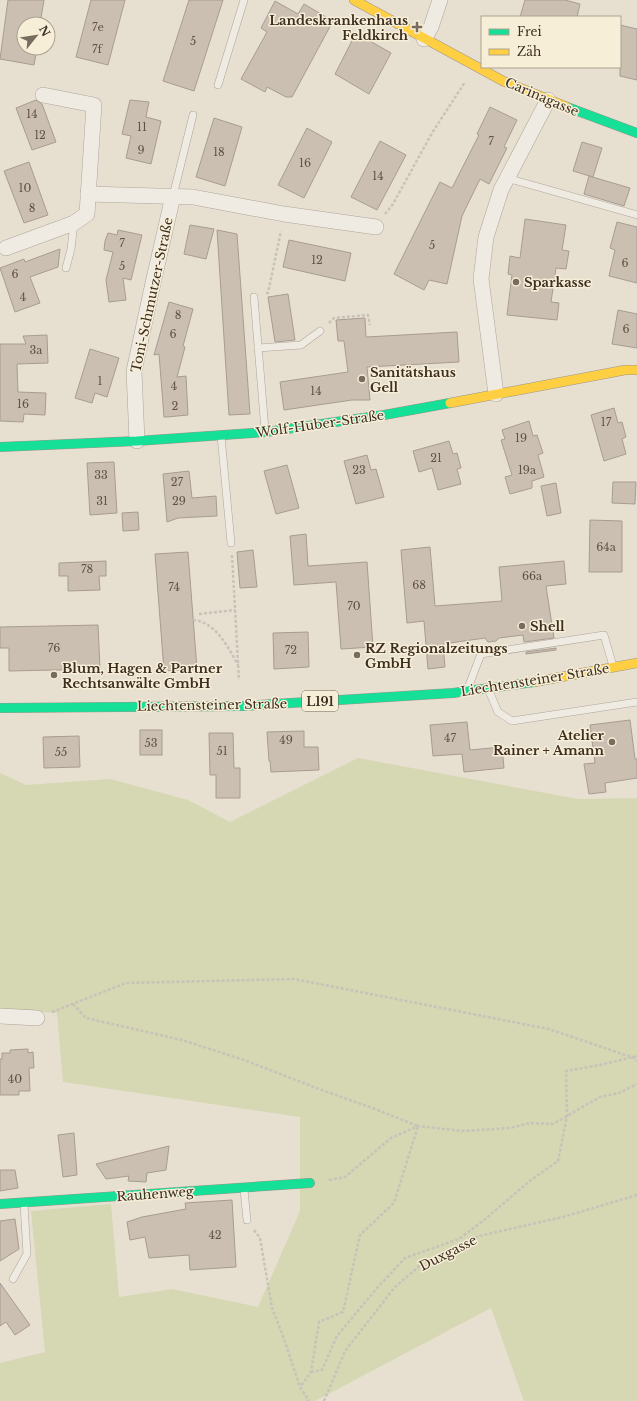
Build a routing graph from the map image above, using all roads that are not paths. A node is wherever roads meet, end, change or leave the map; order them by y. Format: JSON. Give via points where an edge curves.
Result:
{"nodes":[{"id":1,"x":244,"y":0,"type":"edge"},
{"id":2,"x":354,"y":0,"type":"edge"},
{"id":3,"x":440,"y":0,"type":"edge"},
{"id":4,"x":424,"y":39,"type":"junction"},
{"id":5,"x":218,"y":85,"type":"dead end"},
{"id":6,"x":44,"y":95,"type":"dead end"},
{"id":7,"x":548,"y":100,"type":"junction"},
{"id":8,"x":193,"y":115,"type":"dead end"},
{"id":9,"x":637,"y":133,"type":"edge"},
{"id":10,"x":507,"y":178,"type":"junction"},
{"id":11,"x":88,"y":194,"type":"junction"},
{"id":12,"x":174,"y":196,"type":"junction"},
{"id":13,"x":637,"y":215,"type":"edge"},
{"id":14,"x":74,"y":223,"type":"junction"},
{"id":15,"x":376,"y":227,"type":"road end"},
{"id":16,"x":6,"y":248,"type":"dead end"},
{"id":17,"x":66,"y":268,"type":"dead end"},
{"id":18,"x":254,"y":297,"type":"road end"},
{"id":19,"x":320,"y":332,"type":"road end"},
{"id":20,"x":258,"y":348,"type":"junction"},
{"id":21,"x":637,"y":370,"type":"edge"},
{"id":22,"x":496,"y":394,"type":"junction"},
{"id":23,"x":266,"y":432,"type":"junction"},
{"id":24,"x":221,"y":436,"type":"junction"},
{"id":25,"x":137,"y":441,"type":"junction"},
{"id":26,"x":0,"y":447,"type":"edge"},
{"id":27,"x":231,"y":543,"type":"road end"},
{"id":28,"x":637,"y":663,"type":"edge"},
{"id":29,"x":614,"y":668,"type":"junction"},
{"id":30,"x":488,"y":688,"type":"junction"},
{"id":31,"x":467,"y":692,"type":"junction"},
{"id":32,"x":637,"y":702,"type":"edge"},
{"id":33,"x":0,"y":708,"type":"edge"},
{"id":34,"x":0,"y":1016,"type":"edge"},
{"id":35,"x":37,"y":1018,"type":"road end"},
{"id":36,"x":310,"y":1183,"type":"road end"},
{"id":37,"x":244,"y":1188,"type":"junction"},
{"id":38,"x":24,"y":1202,"type":"junction"},
{"id":39,"x":0,"y":1204,"type":"edge"},
{"id":40,"x":247,"y":1220,"type":"road end"},
{"id":41,"x":13,"y":1279,"type":"dead end"}],
"edges":[{"from":1,"to":5,"type":"lane"},
{"from":2,"to":4,"type":"street","name":"Carinagasse"},
{"from":3,"to":4,"type":"street"},
{"from":4,"to":7,"type":"street","name":"Carinagasse","via":[[503,81]]},
{"from":6,"to":11,"type":"street","via":[[94,105]]},
{"from":7,"to":9,"type":"street","name":"Carinagasse"},
{"from":7,"to":10,"type":"street"},
{"from":8,"to":12,"type":"lane","name":"Toni-Schmutzer-Straße"},
{"from":10,"to":13,"type":"lane"},
{"from":10,"to":22,"type":"street","via":[[486,237],[481,279]]},
{"from":11,"to":12,"type":"street"},
{"from":11,"to":14,"type":"street","via":[[88,214]]},
{"from":12,"to":15,"type":"street"},
{"from":12,"to":25,"type":"street","name":"Toni-Schmutzer-Straße","via":[[134,371]]},
{"from":14,"to":16,"type":"street"},
{"from":14,"to":17,"type":"lane"},
{"from":18,"to":20,"type":"lane"},
{"from":19,"to":20,"type":"lane","via":[[301,345]]},
{"from":20,"to":23,"type":"lane"},
{"from":21,"to":22,"type":"street","name":"Wolf-Huber-Straße","via":[[625,370]]},
{"from":22,"to":23,"type":"street","name":"Wolf-Huber-Straße","via":[[384,415]]},
{"from":23,"to":24,"type":"street","name":"Wolf-Huber-Straße"},
{"from":24,"to":25,"type":"street","name":"Wolf-Huber-Straße"},
{"from":24,"to":27,"type":"lane"},
{"from":25,"to":26,"type":"street","name":"Wolf-Huber-Straße"},
{"from":28,"to":29,"type":"street","name":"Liechtensteiner Straße","number":"L191"},
{"from":29,"to":30,"type":"street","name":"Liechtensteiner Straße","number":"L191"},
{"from":29,"to":31,"type":"lane","via":[[604,635],[481,654]]},
{"from":30,"to":31,"type":"street","name":"Liechtensteiner Straße","number":"L191"},
{"from":30,"to":32,"type":"lane","via":[[498,712],[512,721]]},
{"from":31,"to":33,"type":"street","name":"Liechtensteiner Straße","number":"L191","via":[[243,706]]},
{"from":34,"to":35,"type":"street"},
{"from":36,"to":37,"type":"street","name":"Rauhenweg"},
{"from":37,"to":38,"type":"street","name":"Rauhenweg"},
{"from":37,"to":40,"type":"lane"},
{"from":38,"to":39,"type":"street","name":"Rauhenweg"},
{"from":38,"to":41,"type":"lane","via":[[27,1254]]}]}
